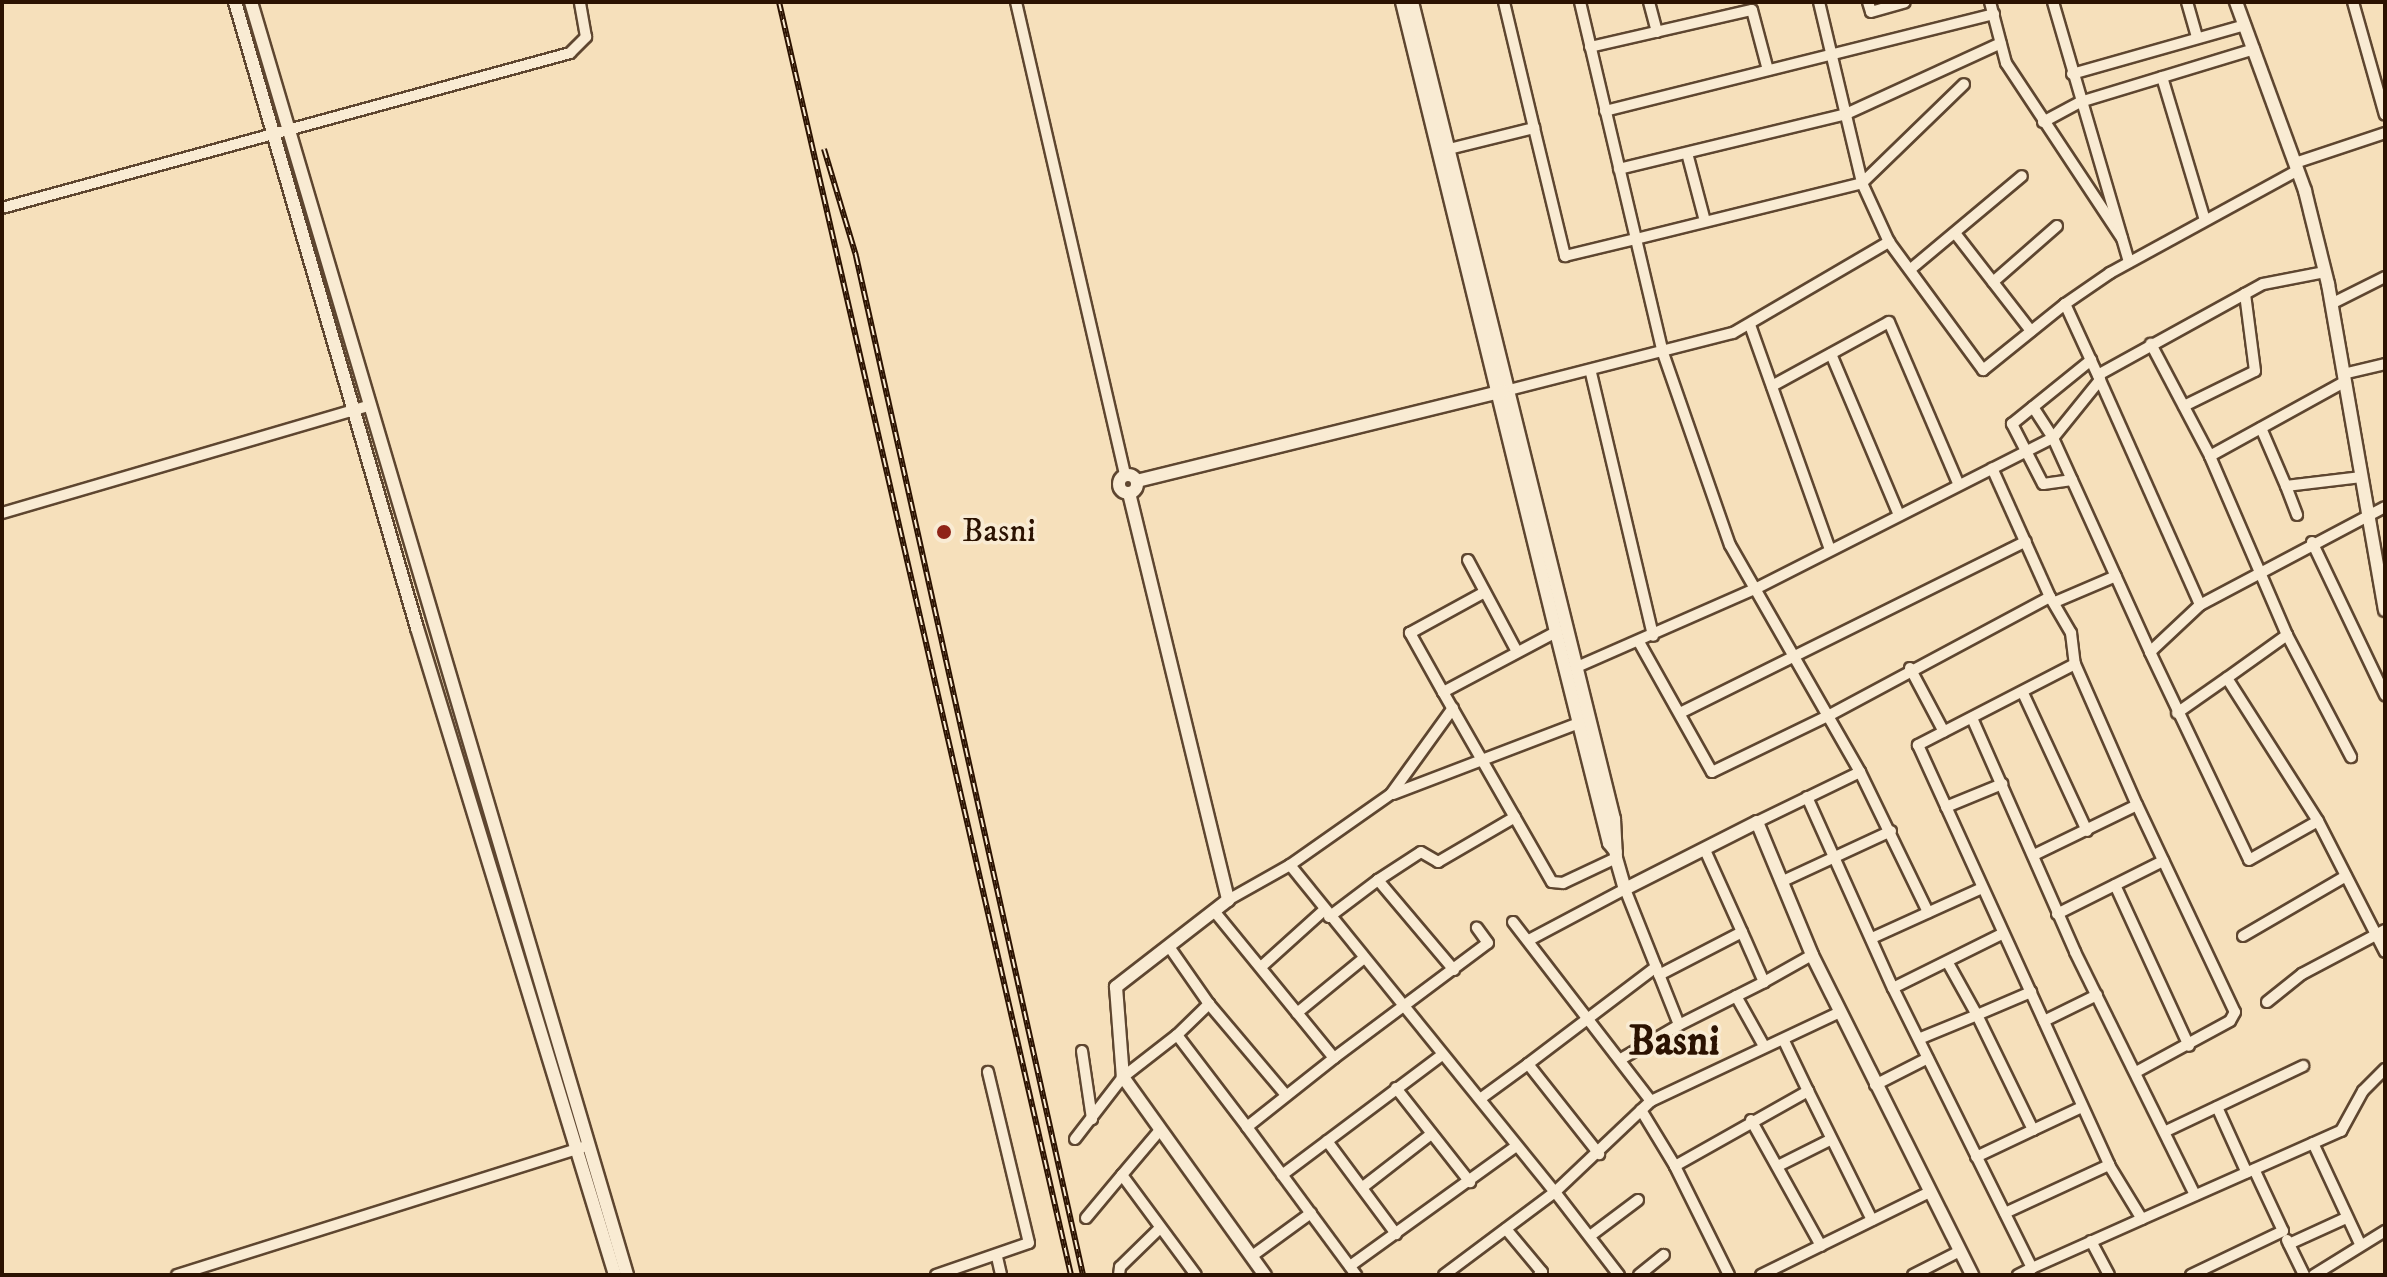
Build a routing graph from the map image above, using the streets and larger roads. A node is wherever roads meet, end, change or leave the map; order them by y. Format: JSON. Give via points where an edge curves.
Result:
{"nodes":[{"id":1,"x":235,"y":2,"type":"edge"},
{"id":2,"x":251,"y":2,"type":"edge"},
{"id":3,"x":580,"y":2,"type":"edge"},
{"id":4,"x":1016,"y":2,"type":"edge"},
{"id":5,"x":1402,"y":2,"type":"edge"},
{"id":6,"x":1412,"y":2,"type":"edge"},
{"id":7,"x":1504,"y":2,"type":"edge"},
{"id":8,"x":1580,"y":2,"type":"edge"},
{"id":9,"x":1649,"y":2,"type":"edge"},
{"id":10,"x":1819,"y":2,"type":"edge"},
{"id":11,"x":1868,"y":2,"type":"edge"},
{"id":12,"x":1905,"y":2,"type":"edge"},
{"id":13,"x":1990,"y":2,"type":"edge"},
{"id":14,"x":2053,"y":2,"type":"edge"},
{"id":15,"x":2187,"y":2,"type":"edge"},
{"id":16,"x":2236,"y":2,"type":"edge"},
{"id":17,"x":2353,"y":2,"type":"edge"},
{"id":18,"x":1994,"y":14,"type":"junction"},
{"id":19,"x":2245,"y":25,"type":"junction"},
{"id":20,"x":1657,"y":32,"type":"junction"},
{"id":21,"x":2197,"y":38,"type":"junction"},
{"id":22,"x":2001,"y":43,"type":"junction"},
{"id":23,"x":1590,"y":47,"type":"junction"},
{"id":24,"x":2254,"y":49,"type":"junction"},
{"id":25,"x":1833,"y":56,"type":"junction"},
{"id":26,"x":1768,"y":70,"type":"junction"},
{"id":27,"x":2072,"y":74,"type":"junction"},
{"id":28,"x":2162,"y":77,"type":"junction"},
{"id":29,"x":1964,"y":84,"type":"dead end"},
{"id":30,"x":2080,"y":102,"type":"junction"},
{"id":31,"x":1605,"y":111,"type":"junction"},
{"id":32,"x":1846,"y":114,"type":"junction"},
{"id":33,"x":2385,"y":115,"type":"edge"},
{"id":34,"x":2043,"y":122,"type":"junction"},
{"id":35,"x":1534,"y":128,"type":"junction"},
{"id":36,"x":282,"y":133,"type":"junction"},
{"id":37,"x":2385,"y":133,"type":"edge"},
{"id":38,"x":1449,"y":149,"type":"junction"},
{"id":39,"x":1687,"y":153,"type":"junction"},
{"id":40,"x":2296,"y":166,"type":"junction"},
{"id":41,"x":1619,"y":169,"type":"junction"},
{"id":42,"x":2022,"y":176,"type":"dead end"},
{"id":43,"x":1862,"y":183,"type":"junction"},
{"id":44,"x":1453,"y":187,"type":"junction"},
{"id":45,"x":2,"y":208,"type":"edge"},
{"id":46,"x":2205,"y":220,"type":"junction"},
{"id":47,"x":1705,"y":221,"type":"junction"},
{"id":48,"x":2057,"y":226,"type":"dead end"},
{"id":49,"x":1955,"y":233,"type":"junction"},
{"id":50,"x":2122,"y":238,"type":"junction"},
{"id":51,"x":1636,"y":239,"type":"junction"},
{"id":52,"x":1889,"y":242,"type":"junction"},
{"id":53,"x":2129,"y":262,"type":"junction"},
{"id":54,"x":1912,"y":268,"type":"junction"},
{"id":55,"x":2325,"y":272,"type":"junction"},
{"id":56,"x":2385,"y":277,"type":"edge"},
{"id":57,"x":1993,"y":282,"type":"junction"},
{"id":58,"x":2245,"y":294,"type":"junction"},
{"id":59,"x":2065,"y":304,"type":"junction"},
{"id":60,"x":2331,"y":304,"type":"junction"},
{"id":61,"x":1750,"y":325,"type":"junction"},
{"id":62,"x":2031,"y":331,"type":"junction"},
{"id":63,"x":2151,"y":344,"type":"junction"},
{"id":64,"x":1663,"y":353,"type":"junction"},
{"id":65,"x":1831,"y":354,"type":"junction"},
{"id":66,"x":2091,"y":360,"type":"junction"},
{"id":67,"x":2385,"y":364,"type":"edge"},
{"id":68,"x":1591,"y":373,"type":"junction"},
{"id":69,"x":2099,"y":377,"type":"junction"},
{"id":70,"x":2344,"y":378,"type":"junction"},
{"id":71,"x":1772,"y":386,"type":"junction"},
{"id":72,"x":1503,"y":391,"type":"junction"},
{"id":73,"x":368,"y":406,"type":"junction"},
{"id":74,"x":2184,"y":406,"type":"junction"},
{"id":75,"x":2033,"y":407,"type":"junction"},
{"id":76,"x":354,"y":411,"type":"junction"},
{"id":77,"x":2261,"y":428,"type":"junction"},
{"id":78,"x":2053,"y":438,"type":"junction"},
{"id":79,"x":2025,"y":451,"type":"junction"},
{"id":80,"x":2210,"y":456,"type":"junction"},
{"id":81,"x":1992,"y":468,"type":"junction"},
{"id":82,"x":1125,"y":475,"type":"junction"},
{"id":83,"x":2361,"y":477,"type":"junction"},
{"id":84,"x":2072,"y":480,"type":"junction"},
{"id":85,"x":1137,"y":481,"type":"junction"},
{"id":86,"x":1959,"y":485,"type":"junction"},
{"id":87,"x":2286,"y":486,"type":"junction"},
{"id":88,"x":1129,"y":493,"type":"junction"},
{"id":89,"x":2385,"y":507,"type":"edge"},
{"id":90,"x":2,"y":513,"type":"edge"},
{"id":91,"x":1899,"y":515,"type":"junction"},
{"id":92,"x":2297,"y":515,"type":"dead end"},
{"id":93,"x":2368,"y":516,"type":"junction"},
{"id":94,"x":2026,"y":541,"type":"junction"},
{"id":95,"x":2312,"y":542,"type":"junction"},
{"id":96,"x":1830,"y":550,"type":"junction"},
{"id":97,"x":1468,"y":560,"type":"dead end"},
{"id":98,"x":2261,"y":569,"type":"junction"},
{"id":99,"x":2116,"y":576,"type":"junction"},
{"id":100,"x":1755,"y":589,"type":"junction"},
{"id":101,"x":1485,"y":592,"type":"junction"},
{"id":102,"x":2053,"y":599,"type":"junction"},
{"id":103,"x":2200,"y":605,"type":"junction"},
{"id":104,"x":2385,"y":610,"type":"edge"},
{"id":105,"x":1556,"y":632,"type":"junction"},
{"id":106,"x":2287,"y":635,"type":"junction"},
{"id":107,"x":1653,"y":636,"type":"junction"},
{"id":108,"x":1639,"y":642,"type":"junction"},
{"id":109,"x":1516,"y":650,"type":"junction"},
{"id":110,"x":2150,"y":652,"type":"junction"},
{"id":111,"x":1795,"y":655,"type":"junction"},
{"id":112,"x":2075,"y":664,"type":"junction"},
{"id":113,"x":1577,"y":667,"type":"junction"},
{"id":114,"x":1910,"y":668,"type":"junction"},
{"id":115,"x":2227,"y":678,"type":"junction"},
{"id":116,"x":1443,"y":692,"type":"junction"},
{"id":117,"x":2023,"y":693,"type":"junction"},
{"id":118,"x":2385,"y":695,"type":"edge"},
{"id":119,"x":1453,"y":708,"type":"junction"},
{"id":120,"x":1680,"y":713,"type":"junction"},
{"id":121,"x":2177,"y":713,"type":"junction"},
{"id":122,"x":1828,"y":716,"type":"junction"},
{"id":123,"x":1972,"y":718,"type":"junction"},
{"id":124,"x":1579,"y":723,"type":"junction"},
{"id":125,"x":1944,"y":732,"type":"junction"},
{"id":126,"x":2351,"y":757,"type":"dead end"},
{"id":127,"x":1484,"y":761,"type":"junction"},
{"id":128,"x":1860,"y":772,"type":"junction"},
{"id":129,"x":2002,"y":784,"type":"junction"},
{"id":130,"x":1391,"y":794,"type":"junction"},
{"id":131,"x":1807,"y":797,"type":"junction"},
{"id":132,"x":2137,"y":805,"type":"junction"},
{"id":133,"x":1946,"y":807,"type":"junction"},
{"id":134,"x":1515,"y":817,"type":"junction"},
{"id":135,"x":2318,"y":821,"type":"junction"},
{"id":136,"x":1757,"y":822,"type":"junction"},
{"id":137,"x":1891,"y":831,"type":"junction"},
{"id":138,"x":2087,"y":831,"type":"junction"},
{"id":139,"x":1705,"y":850,"type":"junction"},
{"id":140,"x":1616,"y":855,"type":"junction"},
{"id":141,"x":2034,"y":855,"type":"junction"},
{"id":142,"x":1836,"y":857,"type":"junction"},
{"id":143,"x":2163,"y":861,"type":"junction"},
{"id":144,"x":1290,"y":865,"type":"junction"},
{"id":145,"x":2346,"y":876,"type":"junction"},
{"id":146,"x":1378,"y":880,"type":"junction"},
{"id":147,"x":1783,"y":881,"type":"junction"},
{"id":148,"x":2115,"y":885,"type":"junction"},
{"id":149,"x":1982,"y":888,"type":"junction"},
{"id":150,"x":1625,"y":889,"type":"junction"},
{"id":151,"x":1228,"y":900,"type":"junction"},
{"id":152,"x":1215,"y":912,"type":"junction"},
{"id":153,"x":1928,"y":912,"type":"junction"},
{"id":154,"x":1326,"y":914,"type":"junction"},
{"id":155,"x":2057,"y":914,"type":"junction"},
{"id":156,"x":1513,"y":922,"type":"dead end"},
{"id":157,"x":1477,"y":928,"type":"dead end"},
{"id":158,"x":1742,"y":932,"type":"junction"},
{"id":159,"x":2381,"y":932,"type":"edge"},
{"id":160,"x":2002,"y":934,"type":"junction"},
{"id":161,"x":2243,"y":936,"type":"dead end"},
{"id":162,"x":1872,"y":938,"type":"junction"},
{"id":163,"x":1529,"y":940,"type":"junction"},
{"id":164,"x":1170,"y":948,"type":"junction"},
{"id":165,"x":2385,"y":952,"type":"edge"},
{"id":166,"x":1812,"y":955,"type":"junction"},
{"id":167,"x":1364,"y":958,"type":"junction"},
{"id":168,"x":1948,"y":963,"type":"junction"},
{"id":169,"x":1261,"y":967,"type":"junction"},
{"id":170,"x":1454,"y":970,"type":"junction"},
{"id":171,"x":1658,"y":971,"type":"junction"},
{"id":172,"x":1764,"y":982,"type":"junction"},
{"id":173,"x":1893,"y":988,"type":"junction"},
{"id":174,"x":2031,"y":992,"type":"junction"},
{"id":175,"x":2097,"y":995,"type":"junction"},
{"id":176,"x":1736,"y":996,"type":"junction"},
{"id":177,"x":2267,"y":1002,"type":"dead end"},
{"id":178,"x":1209,"y":1004,"type":"junction"},
{"id":179,"x":1402,"y":1007,"type":"junction"},
{"id":180,"x":1840,"y":1012,"type":"junction"},
{"id":181,"x":1297,"y":1013,"type":"junction"},
{"id":182,"x":1977,"y":1015,"type":"junction"},
{"id":183,"x":1587,"y":1019,"type":"junction"},
{"id":184,"x":2044,"y":1021,"type":"junction"},
{"id":185,"x":1679,"y":1025,"type":"junction"},
{"id":186,"x":1177,"y":1035,"type":"junction"},
{"id":187,"x":1921,"y":1038,"type":"junction"},
{"id":188,"x":1784,"y":1041,"type":"junction"},
{"id":189,"x":1764,"y":1046,"type":"junction"},
{"id":190,"x":2189,"y":1046,"type":"junction"},
{"id":191,"x":1082,"y":1051,"type":"dead end"},
{"id":192,"x":1442,"y":1055,"type":"junction"},
{"id":193,"x":1334,"y":1058,"type":"junction"},
{"id":194,"x":1928,"y":1058,"type":"junction"},
{"id":195,"x":1621,"y":1059,"type":"junction"},
{"id":196,"x":1528,"y":1064,"type":"junction"},
{"id":197,"x":2303,"y":1066,"type":"dead end"},
{"id":198,"x":2385,"y":1069,"type":"edge"},
{"id":199,"x":2138,"y":1071,"type":"junction"},
{"id":200,"x":988,"y":1072,"type":"dead end"},
{"id":201,"x":1123,"y":1077,"type":"junction"},
{"id":202,"x":1875,"y":1085,"type":"junction"},
{"id":203,"x":1396,"y":1088,"type":"junction"},
{"id":204,"x":1808,"y":1091,"type":"junction"},
{"id":205,"x":1286,"y":1095,"type":"junction"},
{"id":206,"x":1480,"y":1099,"type":"junction"},
{"id":207,"x":1651,"y":1101,"type":"junction"},
{"id":208,"x":2082,"y":1107,"type":"junction"},
{"id":209,"x":2217,"y":1107,"type":"junction"},
{"id":210,"x":1641,"y":1110,"type":"junction"},
{"id":211,"x":1092,"y":1119,"type":"junction"},
{"id":212,"x":1751,"y":1120,"type":"junction"},
{"id":213,"x":1247,"y":1127,"type":"junction"},
{"id":214,"x":1160,"y":1130,"type":"junction"},
{"id":215,"x":2033,"y":1130,"type":"junction"},
{"id":216,"x":2166,"y":1131,"type":"junction"},
{"id":217,"x":1430,"y":1135,"type":"junction"},
{"id":218,"x":1075,"y":1139,"type":"dead end"},
{"id":219,"x":1830,"y":1140,"type":"junction"},
{"id":220,"x":1327,"y":1141,"type":"junction"},
{"id":221,"x":2313,"y":1143,"type":"junction"},
{"id":222,"x":581,"y":1147,"type":"junction"},
{"id":223,"x":1515,"y":1147,"type":"junction"},
{"id":224,"x":1599,"y":1154,"type":"junction"},
{"id":225,"x":1976,"y":1157,"type":"junction"},
{"id":226,"x":2109,"y":1165,"type":"junction"},
{"id":227,"x":1675,"y":1166,"type":"junction"},
{"id":228,"x":1778,"y":1166,"type":"junction"},
{"id":229,"x":2251,"y":1171,"type":"junction"},
{"id":230,"x":1122,"y":1175,"type":"junction"},
{"id":231,"x":1282,"y":1175,"type":"junction"},
{"id":232,"x":1470,"y":1182,"type":"junction"},
{"id":233,"x":1363,"y":1187,"type":"junction"},
{"id":234,"x":1555,"y":1192,"type":"junction"},
{"id":235,"x":1930,"y":1192,"type":"junction"},
{"id":236,"x":2195,"y":1195,"type":"junction"},
{"id":237,"x":1638,"y":1200,"type":"dead end"},
{"id":238,"x":1311,"y":1213,"type":"junction"},
{"id":239,"x":2005,"y":1213,"type":"junction"},
{"id":240,"x":1086,"y":1218,"type":"dead end"},
{"id":241,"x":2346,"y":1218,"type":"junction"},
{"id":242,"x":2142,"y":1219,"type":"junction"},
{"id":243,"x":1872,"y":1220,"type":"junction"},
{"id":244,"x":1160,"y":1228,"type":"junction"},
{"id":245,"x":1506,"y":1229,"type":"junction"},
{"id":246,"x":2283,"y":1231,"type":"junction"},
{"id":247,"x":2385,"y":1231,"type":"edge"},
{"id":248,"x":1396,"y":1234,"type":"junction"},
{"id":249,"x":1590,"y":1236,"type":"junction"},
{"id":250,"x":2091,"y":1241,"type":"junction"},
{"id":251,"x":2289,"y":1244,"type":"junction"},
{"id":252,"x":2360,"y":1244,"type":"junction"},
{"id":253,"x":1821,"y":1246,"type":"junction"},
{"id":254,"x":1960,"y":1251,"type":"junction"},
{"id":255,"x":1664,"y":1255,"type":"dead end"},
{"id":256,"x":1252,"y":1256,"type":"junction"},
{"id":257,"x":997,"y":1257,"type":"junction"},
{"id":258,"x":2032,"y":1268,"type":"junction"},
{"id":259,"x":1353,"y":1271,"type":"edge"},
{"id":260,"x":2205,"y":1272,"type":"edge"},
{"id":261,"x":1260,"y":1273,"type":"edge"},
{"id":262,"x":1542,"y":1274,"type":"edge"},
{"id":263,"x":177,"y":1275,"type":"edge"},
{"id":264,"x":615,"y":1275,"type":"edge"},
{"id":265,"x":627,"y":1275,"type":"edge"},
{"id":266,"x":936,"y":1275,"type":"edge"},
{"id":267,"x":1001,"y":1275,"type":"edge"},
{"id":268,"x":1119,"y":1275,"type":"edge"},
{"id":269,"x":1196,"y":1275,"type":"edge"},
{"id":270,"x":1444,"y":1275,"type":"edge"},
{"id":271,"x":1619,"y":1275,"type":"edge"},
{"id":272,"x":1639,"y":1275,"type":"edge"},
{"id":273,"x":1729,"y":1275,"type":"edge"},
{"id":274,"x":1761,"y":1275,"type":"edge"},
{"id":275,"x":1913,"y":1275,"type":"edge"},
{"id":276,"x":1972,"y":1275,"type":"edge"},
{"id":277,"x":2018,"y":1275,"type":"edge"},
{"id":278,"x":2109,"y":1275,"type":"edge"},
{"id":279,"x":2191,"y":1275,"type":"edge"},
{"id":280,"x":2304,"y":1275,"type":"edge"},
{"id":281,"x":2314,"y":1275,"type":"edge"}],
"edges":[{"from":1,"to":36,"type":"street"},
{"from":2,"to":36,"type":"street"},
{"from":3,"to":36,"type":"street","via":[[586,37],[570,53]]},
{"from":4,"to":82,"type":"street"},
{"from":5,"to":44,"type":"street"},
{"from":6,"to":38,"type":"street"},
{"from":7,"to":35,"type":"street"},
{"from":8,"to":23,"type":"street"},
{"from":9,"to":20,"type":"street"},
{"from":10,"to":25,"type":"street"},
{"from":11,"to":12,"type":"street","via":[[1871,12]]},
{"from":13,"to":18,"type":"street"},
{"from":14,"to":27,"type":"street"},
{"from":15,"to":21,"type":"street"},
{"from":16,"to":19,"type":"street"},
{"from":17,"to":33,"type":"street"},
{"from":18,"to":22,"type":"street"},
{"from":18,"to":25,"type":"street"},
{"from":19,"to":21,"type":"street"},
{"from":19,"to":24,"type":"street"},
{"from":20,"to":23,"type":"street"},
{"from":20,"to":26,"type":"street","via":[[1752,10]]},
{"from":21,"to":27,"type":"street"},
{"from":22,"to":32,"type":"street"},
{"from":22,"to":34,"type":"street","via":[[2006,63]]},
{"from":23,"to":31,"type":"street"},
{"from":24,"to":28,"type":"street"},
{"from":24,"to":40,"type":"street"},
{"from":25,"to":26,"type":"street"},
{"from":25,"to":32,"type":"street"},
{"from":26,"to":31,"type":"street"},
{"from":27,"to":30,"type":"street"},
{"from":28,"to":30,"type":"street"},
{"from":28,"to":46,"type":"street"},
{"from":29,"to":43,"type":"street"},
{"from":30,"to":34,"type":"street"},
{"from":30,"to":50,"type":"street"},
{"from":31,"to":41,"type":"street"},
{"from":32,"to":39,"type":"street"},
{"from":32,"to":43,"type":"street"},
{"from":34,"to":50,"type":"street"},
{"from":35,"to":38,"type":"street"},
{"from":35,"to":51,"type":"street","via":[[1565,256]]},
{"from":36,"to":45,"type":"street"},
{"from":36,"to":73,"type":"street"},
{"from":36,"to":76,"type":"street"},
{"from":37,"to":40,"type":"street"},
{"from":38,"to":44,"type":"street"},
{"from":39,"to":41,"type":"street"},
{"from":39,"to":47,"type":"street"},
{"from":40,"to":46,"type":"street"},
{"from":40,"to":55,"type":"street"},
{"from":41,"to":51,"type":"street"},
{"from":42,"to":49,"type":"street"},
{"from":43,"to":47,"type":"street"},
{"from":43,"to":52,"type":"street"},
{"from":44,"to":72,"type":"street"},
{"from":46,"to":53,"type":"street"},
{"from":47,"to":51,"type":"street"},
{"from":48,"to":57,"type":"street"},
{"from":49,"to":54,"type":"street"},
{"from":49,"to":57,"type":"street"},
{"from":50,"to":53,"type":"street"},
{"from":51,"to":64,"type":"street"},
{"from":52,"to":54,"type":"street"},
{"from":52,"to":61,"type":"street"},
{"from":53,"to":59,"type":"street"},
{"from":54,"to":62,"type":"street","via":[[1983,370]]},
{"from":55,"to":58,"type":"street","via":[[2263,284]]},
{"from":55,"to":60,"type":"street"},
{"from":56,"to":60,"type":"street"},
{"from":57,"to":62,"type":"street"},
{"from":58,"to":63,"type":"street"},
{"from":58,"to":74,"type":"street","via":[[2255,371]]},
{"from":59,"to":62,"type":"street"},
{"from":59,"to":66,"type":"street"},
{"from":60,"to":70,"type":"street"},
{"from":61,"to":64,"type":"street"},
{"from":61,"to":71,"type":"street"},
{"from":63,"to":69,"type":"street"},
{"from":63,"to":74,"type":"street"},
{"from":64,"to":68,"type":"street"},
{"from":64,"to":100,"type":"street","via":[[1730,545]]},
{"from":65,"to":71,"type":"street"},
{"from":65,"to":86,"type":"street","via":[[1889,322]]},
{"from":65,"to":91,"type":"street"},
{"from":66,"to":69,"type":"street"},
{"from":66,"to":75,"type":"street"},
{"from":67,"to":70,"type":"street"},
{"from":68,"to":72,"type":"street"},
{"from":68,"to":107,"type":"street"},
{"from":69,"to":78,"type":"street"},
{"from":69,"to":103,"type":"street"},
{"from":70,"to":77,"type":"street"},
{"from":70,"to":83,"type":"street"},
{"from":71,"to":96,"type":"street"},
{"from":72,"to":85,"type":"street"},
{"from":72,"to":105,"type":"street"},
{"from":72,"to":113,"type":"street"},
{"from":73,"to":76,"type":"street"},
{"from":73,"to":222,"type":"street"},
{"from":74,"to":80,"type":"street"},
{"from":75,"to":78,"type":"street"},
{"from":75,"to":79,"type":"street","via":[[2012,424]]},
{"from":76,"to":90,"type":"street"},
{"from":76,"to":222,"type":"street"},
{"from":77,"to":80,"type":"street"},
{"from":77,"to":87,"type":"street"},
{"from":78,"to":79,"type":"street"},
{"from":78,"to":84,"type":"street"},
{"from":79,"to":81,"type":"street"},
{"from":79,"to":84,"type":"street","via":[[2043,484]]},
{"from":80,"to":98,"type":"street"},
{"from":81,"to":86,"type":"street"},
{"from":81,"to":94,"type":"street"},
{"from":82,"to":85,"type":"street"},
{"from":82,"to":88,"type":"street","via":[[1118,485]]},
{"from":83,"to":87,"type":"street"},
{"from":83,"to":93,"type":"street"},
{"from":84,"to":99,"type":"street"},
{"from":85,"to":88,"type":"street"},
{"from":86,"to":91,"type":"street"},
{"from":87,"to":92,"type":"street"},
{"from":88,"to":151,"type":"street"},
{"from":89,"to":93,"type":"street"},
{"from":91,"to":96,"type":"street"},
{"from":93,"to":95,"type":"street"},
{"from":93,"to":104,"type":"street"},
{"from":94,"to":102,"type":"street"},
{"from":94,"to":111,"type":"street"},
{"from":95,"to":98,"type":"street"},
{"from":95,"to":118,"type":"street"},
{"from":96,"to":100,"type":"street"},
{"from":97,"to":101,"type":"street"},
{"from":98,"to":103,"type":"street"},
{"from":98,"to":106,"type":"street"},
{"from":99,"to":102,"type":"street"},
{"from":99,"to":110,"type":"street"},
{"from":100,"to":107,"type":"street"},
{"from":100,"to":111,"type":"street"},
{"from":101,"to":109,"type":"street"},
{"from":101,"to":116,"type":"street","via":[[1410,633]]},
{"from":102,"to":112,"type":"street","via":[[2071,633]]},
{"from":102,"to":114,"type":"street"},
{"from":103,"to":110,"type":"street"},
{"from":105,"to":109,"type":"street"},
{"from":105,"to":124,"type":"street"},
{"from":106,"to":115,"type":"street"},
{"from":106,"to":126,"type":"street"},
{"from":107,"to":108,"type":"street"},
{"from":108,"to":113,"type":"street"},
{"from":108,"to":120,"type":"street"},
{"from":109,"to":116,"type":"street"},
{"from":110,"to":121,"type":"street"},
{"from":111,"to":120,"type":"street"},
{"from":111,"to":122,"type":"street"},
{"from":112,"to":117,"type":"street"},
{"from":112,"to":132,"type":"street"},
{"from":113,"to":140,"type":"street","via":[[1614,819]]},
{"from":114,"to":122,"type":"street"},
{"from":114,"to":125,"type":"street"},
{"from":115,"to":121,"type":"street"},
{"from":115,"to":135,"type":"street"},
{"from":116,"to":119,"type":"street"},
{"from":117,"to":123,"type":"street"},
{"from":117,"to":138,"type":"street"},
{"from":119,"to":127,"type":"street"},
{"from":119,"to":130,"type":"street"},
{"from":120,"to":122,"type":"street","via":[[1712,772]]},
{"from":121,"to":135,"type":"street","via":[[2249,860]]},
{"from":122,"to":128,"type":"street"},
{"from":123,"to":125,"type":"street"},
{"from":123,"to":129,"type":"street"},
{"from":124,"to":127,"type":"street"},
{"from":124,"to":140,"type":"street"},
{"from":125,"to":133,"type":"street","via":[[1918,745]]},
{"from":127,"to":130,"type":"street"},
{"from":127,"to":134,"type":"street"},
{"from":128,"to":131,"type":"street"},
{"from":128,"to":137,"type":"street"},
{"from":129,"to":133,"type":"street"},
{"from":129,"to":141,"type":"street"},
{"from":130,"to":144,"type":"street"},
{"from":131,"to":136,"type":"street"},
{"from":131,"to":142,"type":"street"},
{"from":132,"to":138,"type":"street"},
{"from":132,"to":143,"type":"street"},
{"from":133,"to":149,"type":"street"},
{"from":134,"to":140,"type":"street","via":[[1556,885]]},
{"from":134,"to":146,"type":"street","via":[[1438,862],[1421,852]]},
{"from":135,"to":145,"type":"street"},
{"from":136,"to":139,"type":"street"},
{"from":136,"to":147,"type":"street"},
{"from":137,"to":142,"type":"street"},
{"from":137,"to":153,"type":"street"},
{"from":138,"to":141,"type":"street"},
{"from":139,"to":150,"type":"street"},
{"from":139,"to":158,"type":"street"},
{"from":140,"to":150,"type":"street"},
{"from":141,"to":155,"type":"street"},
{"from":142,"to":147,"type":"street"},
{"from":142,"to":162,"type":"street"},
{"from":143,"to":148,"type":"street"},
{"from":143,"to":190,"type":"street","via":[[2235,1012],[2230,1021]]},
{"from":144,"to":151,"type":"street"},
{"from":144,"to":154,"type":"street"},
{"from":145,"to":159,"type":"street"},
{"from":145,"to":161,"type":"street"},
{"from":146,"to":154,"type":"street"},
{"from":146,"to":170,"type":"street"},
{"from":147,"to":166,"type":"street"},
{"from":148,"to":155,"type":"street"},
{"from":148,"to":190,"type":"street"},
{"from":149,"to":153,"type":"street"},
{"from":149,"to":160,"type":"street"},
{"from":150,"to":163,"type":"street"},
{"from":150,"to":171,"type":"street"},
{"from":151,"to":152,"type":"street"},
{"from":152,"to":164,"type":"street"},
{"from":152,"to":169,"type":"street"},
{"from":153,"to":162,"type":"street"},
{"from":154,"to":167,"type":"street"},
{"from":154,"to":169,"type":"street"},
{"from":155,"to":175,"type":"street"},
{"from":156,"to":163,"type":"street"},
{"from":157,"to":170,"type":"street","via":[[1488,943]]},
{"from":158,"to":171,"type":"street"},
{"from":158,"to":172,"type":"street"},
{"from":159,"to":165,"type":"street"},
{"from":159,"to":177,"type":"street","via":[[2302,974]]},
{"from":160,"to":168,"type":"street"},
{"from":160,"to":174,"type":"street"},
{"from":162,"to":173,"type":"street"},
{"from":163,"to":183,"type":"street"},
{"from":164,"to":178,"type":"street"},
{"from":164,"to":201,"type":"street","via":[[1116,987]]},
{"from":166,"to":172,"type":"street"},
{"from":166,"to":180,"type":"street"},
{"from":167,"to":179,"type":"street"},
{"from":167,"to":181,"type":"street"},
{"from":168,"to":173,"type":"street"},
{"from":168,"to":182,"type":"street"},
{"from":169,"to":181,"type":"street"},
{"from":170,"to":179,"type":"street"},
{"from":171,"to":183,"type":"street"},
{"from":171,"to":185,"type":"street"},
{"from":172,"to":176,"type":"street"},
{"from":173,"to":187,"type":"street"},
{"from":174,"to":182,"type":"street"},
{"from":174,"to":184,"type":"street"},
{"from":175,"to":184,"type":"street"},
{"from":175,"to":199,"type":"street"},
{"from":176,"to":185,"type":"street"},
{"from":176,"to":189,"type":"street"},
{"from":178,"to":186,"type":"street"},
{"from":178,"to":205,"type":"street"},
{"from":179,"to":192,"type":"street"},
{"from":179,"to":193,"type":"street"},
{"from":180,"to":188,"type":"street"},
{"from":180,"to":202,"type":"street"},
{"from":181,"to":193,"type":"street"},
{"from":182,"to":187,"type":"street"},
{"from":182,"to":215,"type":"street"},
{"from":183,"to":195,"type":"street"},
{"from":183,"to":196,"type":"street"},
{"from":184,"to":208,"type":"street"},
{"from":185,"to":195,"type":"street"},
{"from":186,"to":201,"type":"street"},
{"from":186,"to":213,"type":"street"},
{"from":187,"to":194,"type":"street"},
{"from":188,"to":189,"type":"street"},
{"from":188,"to":204,"type":"street"},
{"from":189,"to":207,"type":"street"},
{"from":190,"to":199,"type":"street"},
{"from":191,"to":211,"type":"street"},
{"from":192,"to":203,"type":"street"},
{"from":192,"to":206,"type":"street"},
{"from":193,"to":205,"type":"street"},
{"from":194,"to":202,"type":"street"},
{"from":194,"to":225,"type":"street"},
{"from":195,"to":207,"type":"street"},
{"from":196,"to":206,"type":"street"},
{"from":196,"to":224,"type":"street"},
{"from":197,"to":209,"type":"street"},
{"from":198,"to":221,"type":"street","via":[[2363,1091],[2341,1131]]},
{"from":199,"to":216,"type":"street"},
{"from":200,"to":257,"type":"street","via":[[1029,1237],[1028,1245]]},
{"from":201,"to":211,"type":"street"},
{"from":201,"to":214,"type":"street"},
{"from":202,"to":235,"type":"street"},
{"from":203,"to":217,"type":"street"},
{"from":203,"to":220,"type":"street"},
{"from":204,"to":212,"type":"street"},
{"from":204,"to":219,"type":"street"},
{"from":205,"to":213,"type":"street"},
{"from":206,"to":223,"type":"street"},
{"from":207,"to":210,"type":"street"},
{"from":208,"to":215,"type":"street"},
{"from":208,"to":226,"type":"street"},
{"from":209,"to":216,"type":"street"},
{"from":209,"to":229,"type":"street"},
{"from":210,"to":224,"type":"street"},
{"from":210,"to":227,"type":"street"},
{"from":211,"to":218,"type":"street"},
{"from":212,"to":227,"type":"street"},
{"from":212,"to":228,"type":"street"},
{"from":213,"to":231,"type":"street"},
{"from":214,"to":230,"type":"street"},
{"from":214,"to":256,"type":"street"},
{"from":215,"to":225,"type":"street"},
{"from":216,"to":236,"type":"street"},
{"from":217,"to":232,"type":"street"},
{"from":217,"to":233,"type":"street"},
{"from":219,"to":228,"type":"street"},
{"from":219,"to":243,"type":"street"},
{"from":220,"to":231,"type":"street"},
{"from":220,"to":233,"type":"street"},
{"from":221,"to":229,"type":"street"},
{"from":221,"to":241,"type":"street"},
{"from":222,"to":263,"type":"street"},
{"from":222,"to":264,"type":"street"},
{"from":222,"to":265,"type":"street"},
{"from":223,"to":232,"type":"street"},
{"from":223,"to":234,"type":"street"},
{"from":224,"to":234,"type":"street"},
{"from":225,"to":239,"type":"street"},
{"from":226,"to":239,"type":"street"},
{"from":226,"to":242,"type":"street"},
{"from":227,"to":273,"type":"street"},
{"from":228,"to":253,"type":"street"},
{"from":229,"to":236,"type":"street"},
{"from":229,"to":246,"type":"street"},
{"from":230,"to":240,"type":"street"},
{"from":230,"to":244,"type":"street"},
{"from":231,"to":238,"type":"street"},
{"from":232,"to":248,"type":"street"},
{"from":233,"to":248,"type":"street"},
{"from":234,"to":245,"type":"street"},
{"from":234,"to":249,"type":"street"},
{"from":235,"to":243,"type":"street"},
{"from":235,"to":254,"type":"street"},
{"from":236,"to":242,"type":"street"},
{"from":237,"to":249,"type":"street"},
{"from":238,"to":256,"type":"street"},
{"from":238,"to":259,"type":"street"},
{"from":239,"to":258,"type":"street"},
{"from":241,"to":251,"type":"street"},
{"from":241,"to":252,"type":"street"},
{"from":242,"to":250,"type":"street"},
{"from":243,"to":253,"type":"street"},
{"from":244,"to":268,"type":"street","via":[[1120,1267]]},
{"from":244,"to":269,"type":"street"},
{"from":245,"to":262,"type":"street"},
{"from":245,"to":270,"type":"street"},
{"from":246,"to":251,"type":"street"},
{"from":246,"to":260,"type":"street"},
{"from":247,"to":252,"type":"street"},
{"from":248,"to":259,"type":"street"},
{"from":249,"to":271,"type":"street"},
{"from":250,"to":258,"type":"street"},
{"from":250,"to":278,"type":"street"},
{"from":251,"to":280,"type":"street"},
{"from":252,"to":281,"type":"street"},
{"from":253,"to":274,"type":"street"},
{"from":254,"to":275,"type":"street"},
{"from":254,"to":276,"type":"street"},
{"from":255,"to":272,"type":"street"},
{"from":256,"to":261,"type":"street"},
{"from":257,"to":266,"type":"street"},
{"from":257,"to":267,"type":"street"},
{"from":258,"to":277,"type":"street"},
{"from":260,"to":279,"type":"street"}]}
